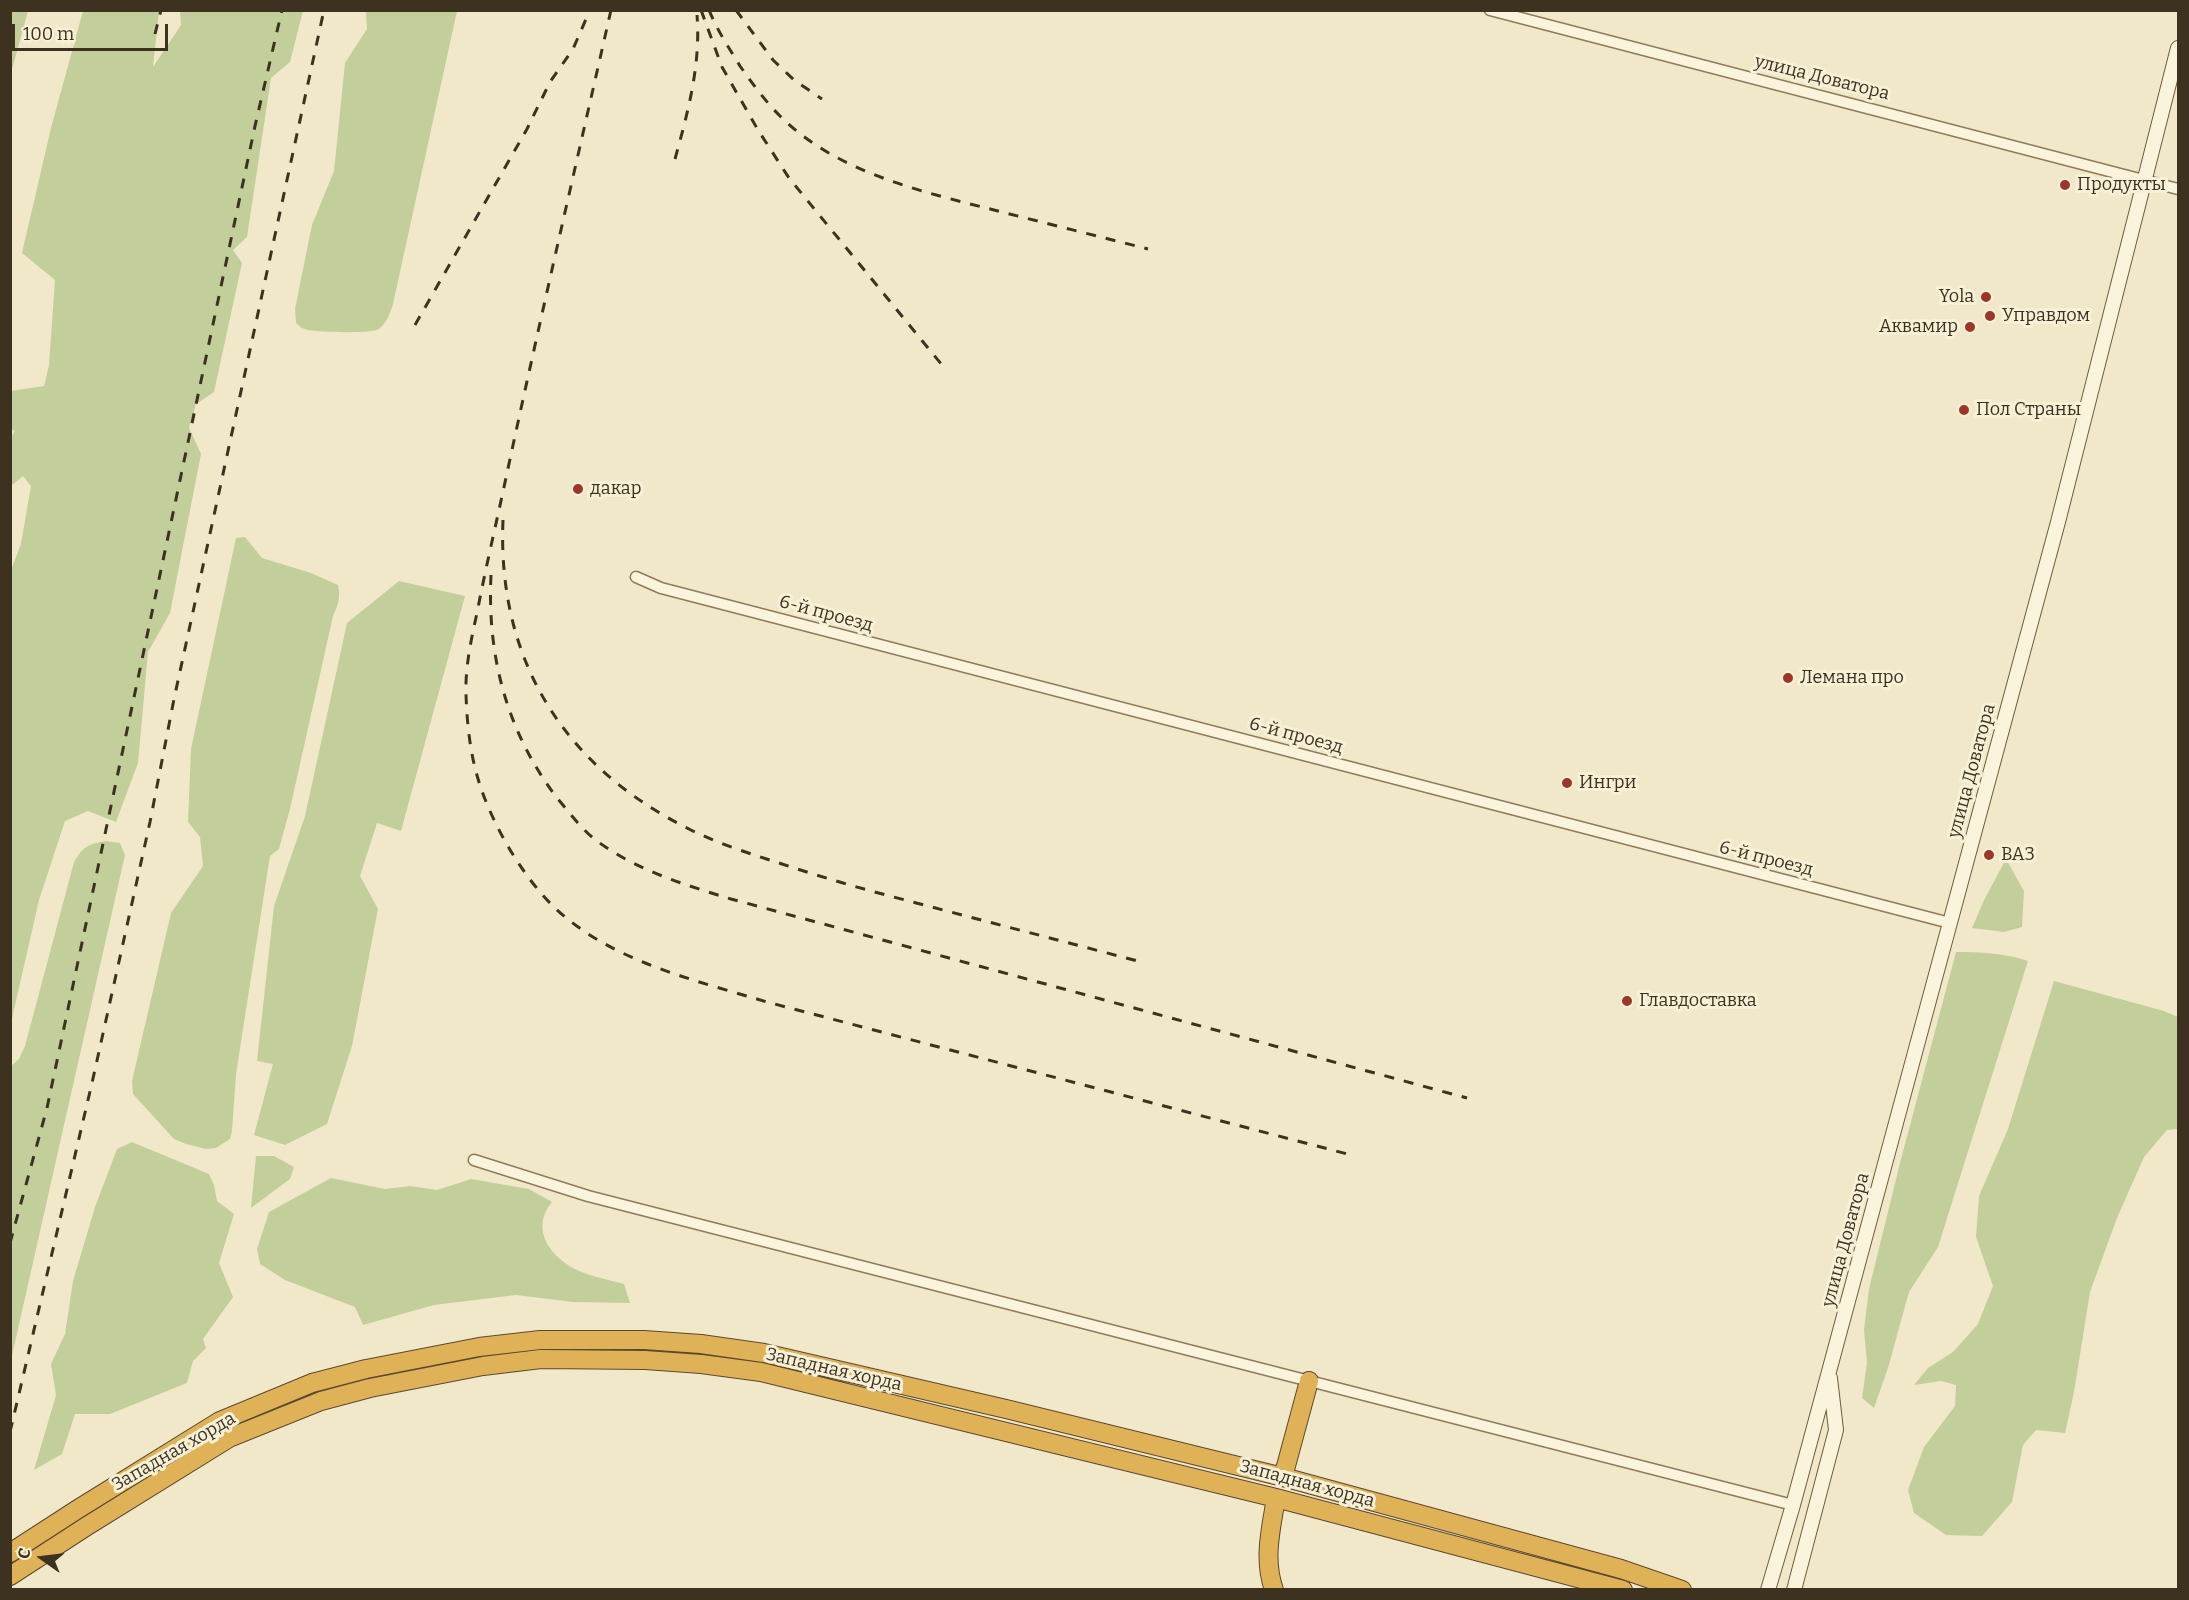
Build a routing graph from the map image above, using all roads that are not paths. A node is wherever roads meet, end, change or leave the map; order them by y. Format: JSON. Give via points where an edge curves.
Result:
{"nodes":[{"id":1,"x":1490,"y":10,"type":"edge"},
{"id":2,"x":2178,"y":48,"type":"edge"},
{"id":3,"x":2145,"y":180,"type":"junction"},
{"id":4,"x":2178,"y":189,"type":"edge"},
{"id":5,"x":636,"y":577,"type":"dead end"},
{"id":6,"x":1950,"y":923,"type":"junction"},
{"id":7,"x":474,"y":1160,"type":"dead end"},
{"id":8,"x":1829,"y":1370,"type":"junction"},
{"id":9,"x":1309,"y":1380,"type":"junction"},
{"id":10,"x":1282,"y":1476,"type":"junction"},
{"id":11,"x":1276,"y":1498,"type":"junction"},
{"id":12,"x":1793,"y":1505,"type":"junction"},
{"id":13,"x":10,"y":1553,"type":"edge"},
{"id":14,"x":10,"y":1576,"type":"edge"},
{"id":15,"x":1274,"y":1590,"type":"edge"},
{"id":16,"x":1623,"y":1590,"type":"edge"},
{"id":17,"x":1682,"y":1590,"type":"edge"},
{"id":18,"x":1768,"y":1590,"type":"edge"},
{"id":19,"x":1794,"y":1590,"type":"edge"}],
"edges":[{"from":1,"to":3,"type":"street","name":"улица Доватора"},
{"from":2,"to":3,"type":"street","name":"улица Доватора"},
{"from":3,"to":4,"type":"street"},
{"from":3,"to":6,"type":"street","name":"улица Доватора"},
{"from":5,"to":6,"type":"street","name":"6-й проезд","via":[[672,591]]},
{"from":6,"to":8,"type":"street","name":"улица Доватора"},
{"from":7,"to":9,"type":"street","via":[[588,1196]]},
{"from":8,"to":12,"type":"street","name":"улица Доватора"},
{"from":8,"to":19,"type":"street","name":"улица Доватора","via":[[1836,1430]]},
{"from":9,"to":10,"type":"highway"},
{"from":9,"to":12,"type":"street"},
{"from":10,"to":13,"type":"highway","name":"Западная хорда","via":[[764,1353],[644,1340],[540,1340],[479,1347],[312,1383],[220,1421]]},
{"from":10,"to":17,"type":"highway","name":"Западная хорда","via":[[1621,1569]]},
{"from":11,"to":14,"type":"highway","name":"Западная хорда","via":[[761,1372],[645,1360],[540,1359],[370,1388],[321,1401],[229,1438]]},
{"from":11,"to":15,"type":"highway","via":[[1267,1552]]},
{"from":11,"to":16,"type":"highway","name":"Западная хорда"},
{"from":12,"to":18,"type":"street","name":"улица Доватора"}]}
